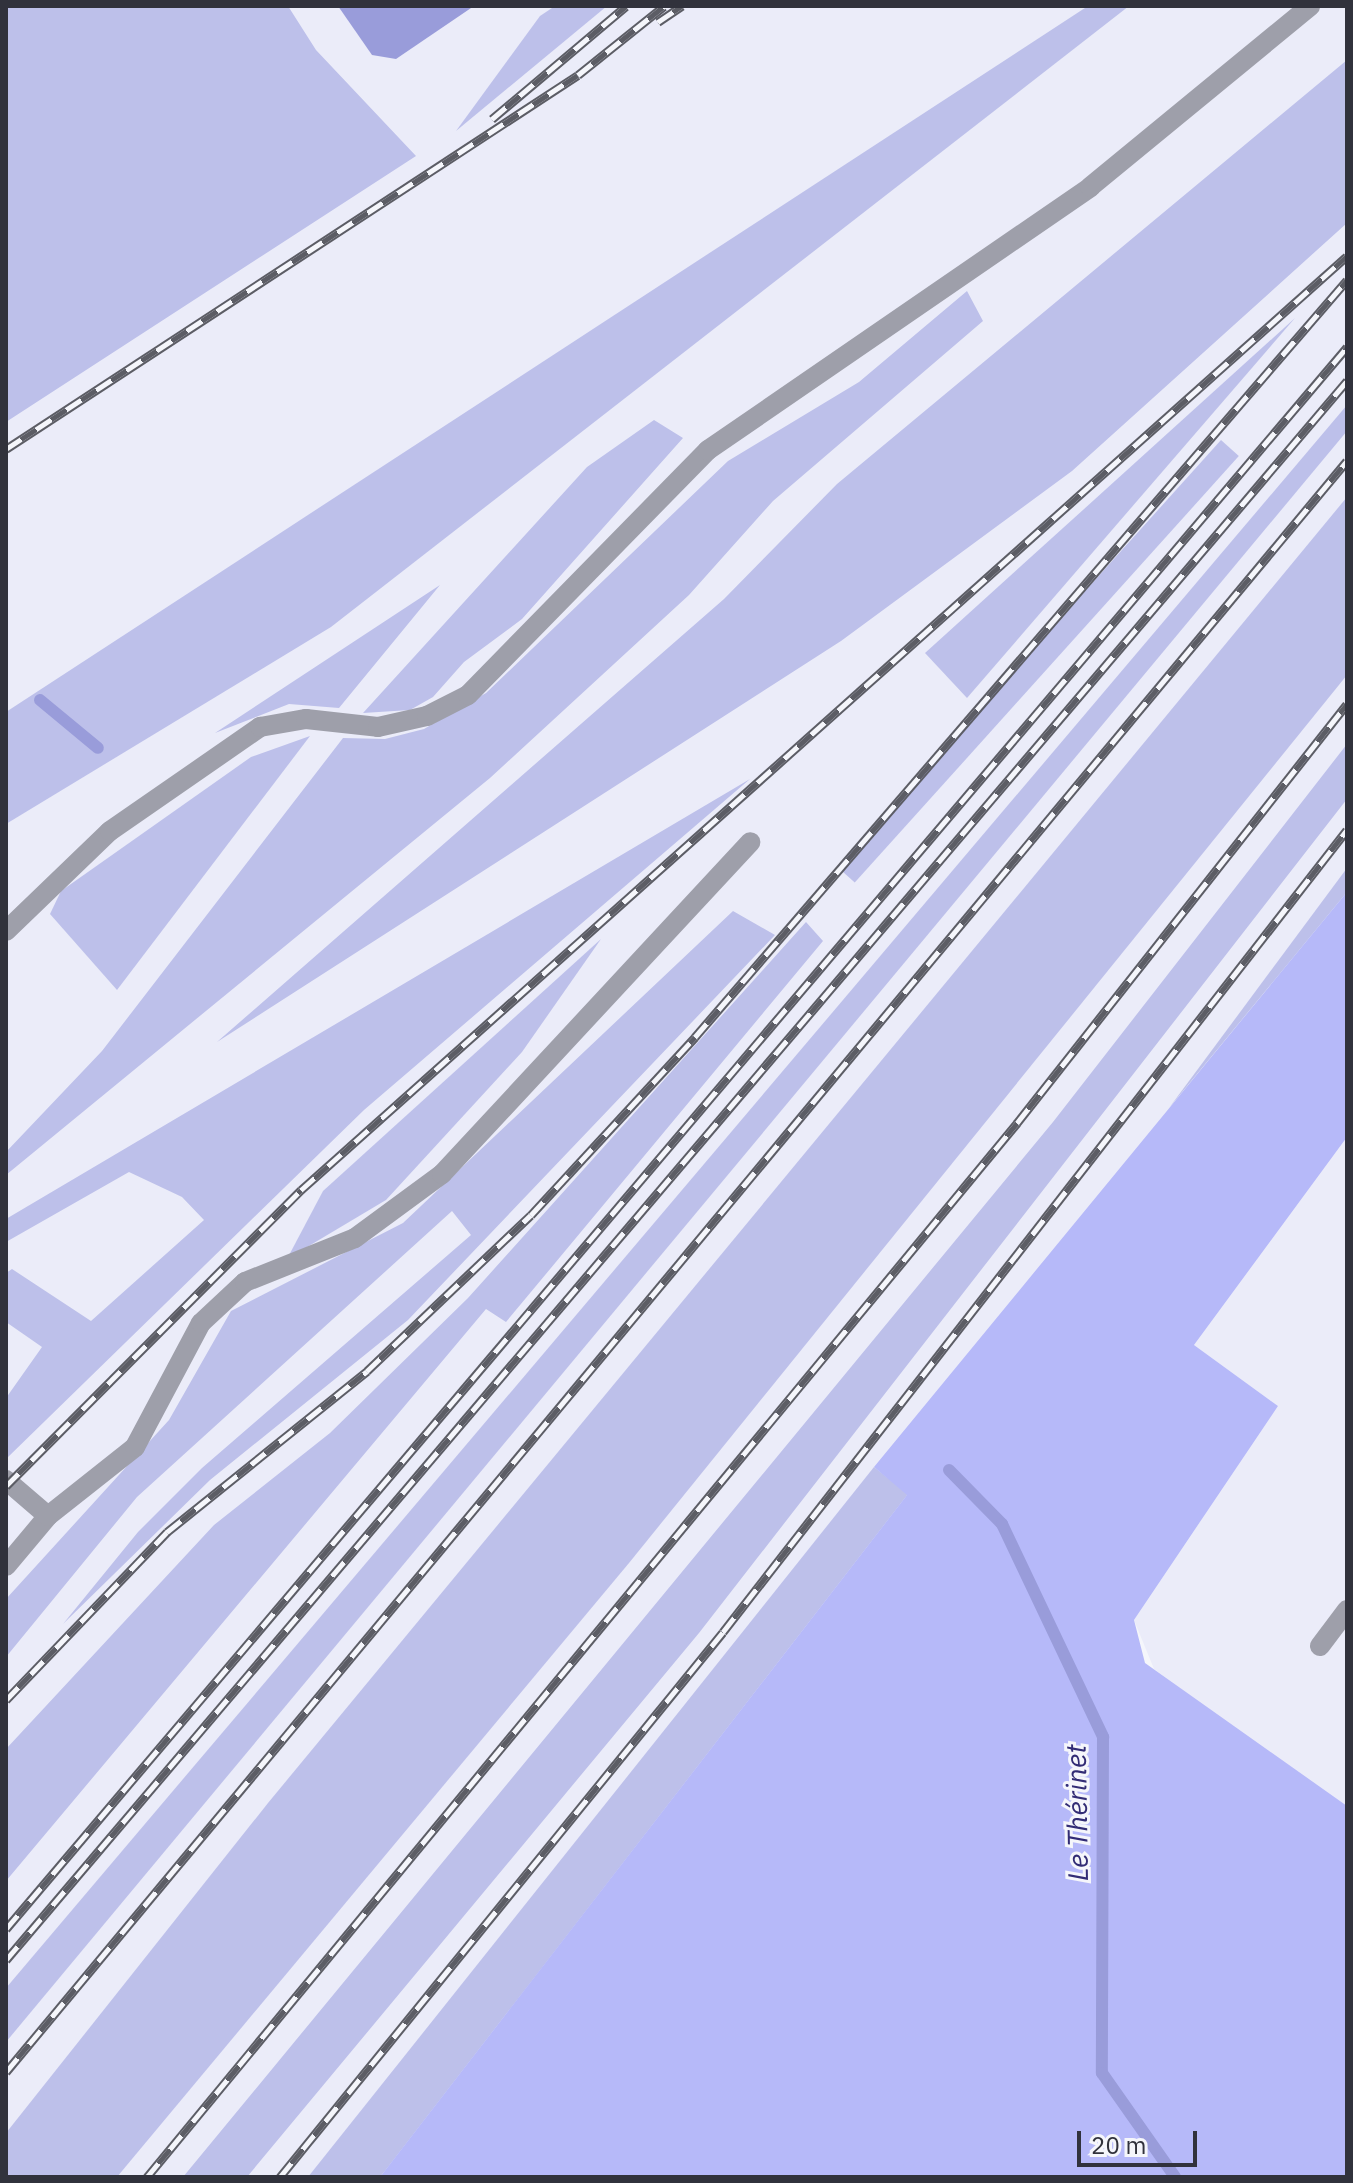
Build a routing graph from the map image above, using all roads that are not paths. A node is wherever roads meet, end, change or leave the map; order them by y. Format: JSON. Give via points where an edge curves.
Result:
{"nodes":[{"id":1,"x":1310,"y":6,"type":"edge"},
{"id":2,"x":750,"y":842,"type":"dead end"},
{"id":3,"x":6,"y":931,"type":"edge"},
{"id":4,"x":6,"y":1480,"type":"edge"},
{"id":5,"x":48,"y":1516,"type":"junction"},
{"id":6,"x":6,"y":1566,"type":"edge"},
{"id":7,"x":1347,"y":1610,"type":"edge"},
{"id":8,"x":1320,"y":1646,"type":"dead end"}],
"edges":[{"from":1,"to":3,"type":"street","via":[[1090,187],[708,450],[468,695],[427,716],[378,727],[306,719],[260,727],[110,831]]},
{"from":2,"to":5,"type":"street","via":[[442,1174],[355,1238],[245,1282],[201,1323],[135,1447]]},
{"from":4,"to":5,"type":"street"},
{"from":5,"to":6,"type":"street"},
{"from":7,"to":8,"type":"street"}]}
